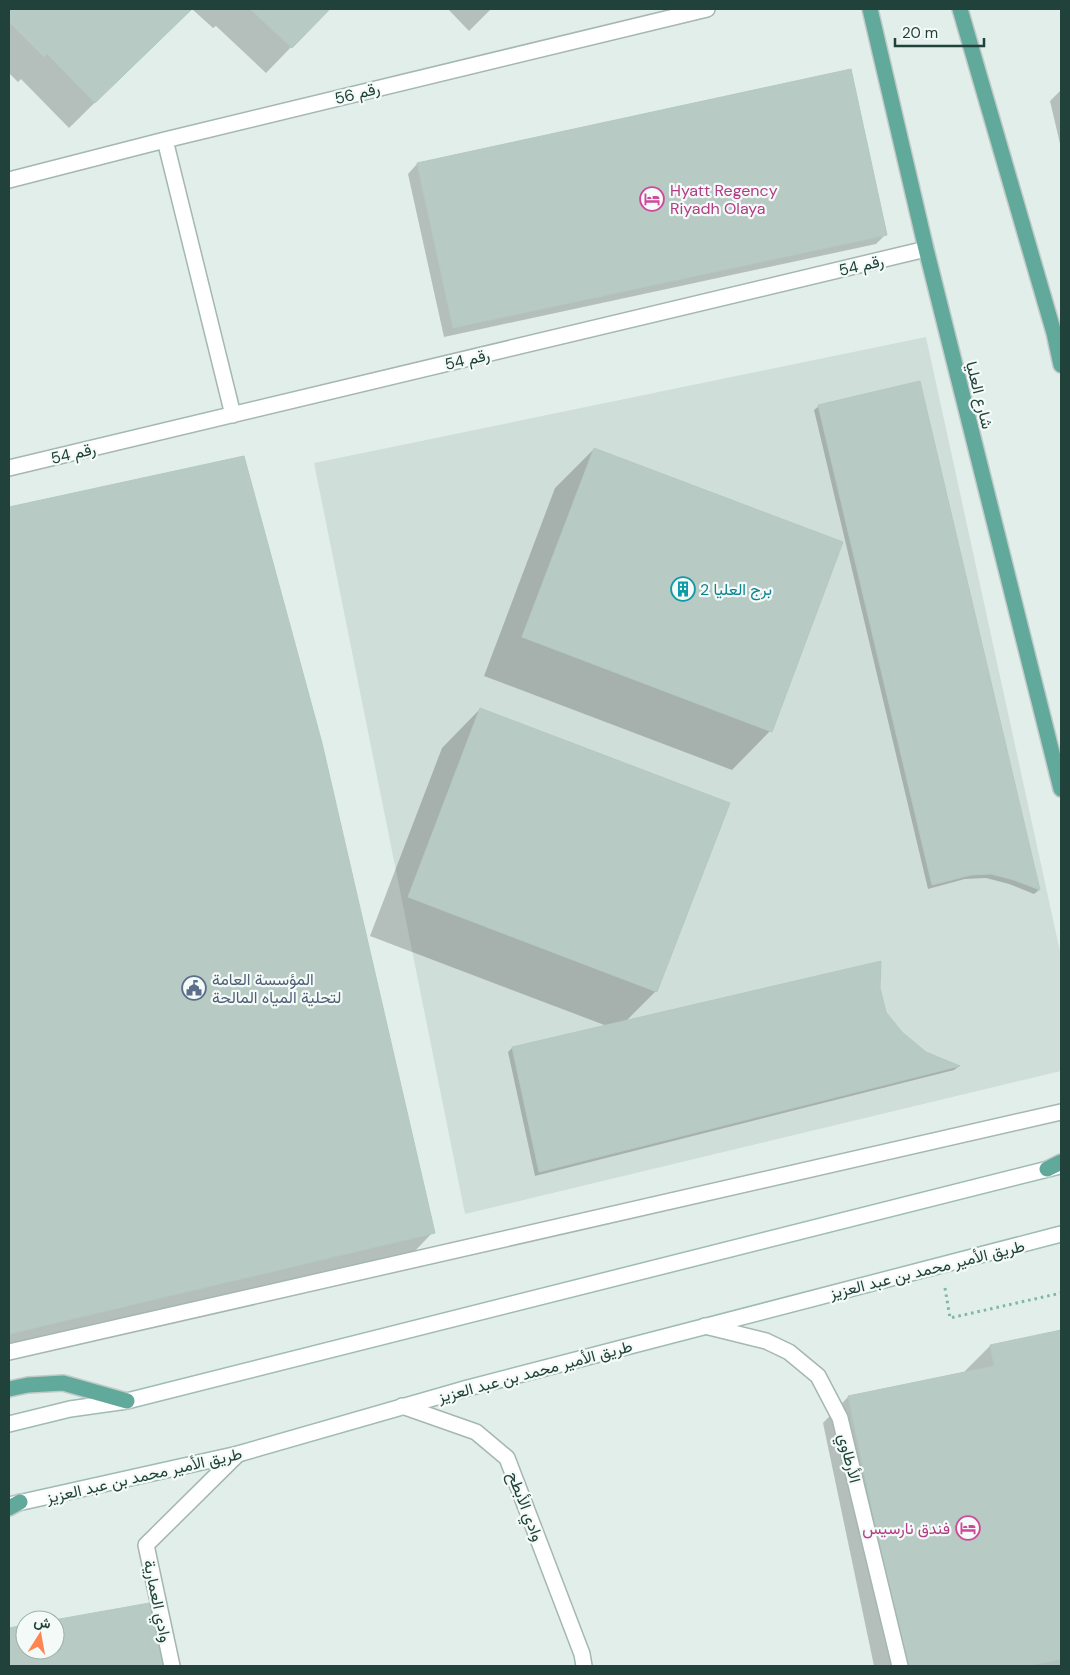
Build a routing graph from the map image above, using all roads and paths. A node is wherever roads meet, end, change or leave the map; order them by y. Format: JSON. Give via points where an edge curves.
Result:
{"nodes":[{"id":1,"x":707,"y":9,"type":"edge"},
{"id":2,"x":870,"y":9,"type":"edge"},
{"id":3,"x":960,"y":9,"type":"edge"},
{"id":4,"x":165,"y":140,"type":"junction"},
{"id":5,"x":9,"y":180,"type":"edge"},
{"id":6,"x":926,"y":249,"type":"junction"},
{"id":7,"x":1058,"y":332,"type":"edge"},
{"id":8,"x":1061,"y":365,"type":"edge"},
{"id":9,"x":233,"y":415,"type":"junction"},
{"id":10,"x":9,"y":468,"type":"edge"},
{"id":11,"x":1061,"y":789,"type":"edge"},
{"id":12,"x":1061,"y":1112,"type":"edge"},
{"id":13,"x":1056,"y":1165,"type":"edge"},
{"id":14,"x":1061,"y":1234,"type":"edge"},
{"id":15,"x":944,"y":1287,"type":"dead end"},
{"id":16,"x":1061,"y":1294,"type":"edge"},
{"id":17,"x":705,"y":1326,"type":"junction"},
{"id":18,"x":9,"y":1352,"type":"edge"},
{"id":19,"x":9,"y":1389,"type":"edge"},
{"id":20,"x":127,"y":1401,"type":"junction"},
{"id":21,"x":402,"y":1406,"type":"junction"},
{"id":22,"x":9,"y":1424,"type":"edge"},
{"id":23,"x":238,"y":1454,"type":"junction"},
{"id":24,"x":13,"y":1505,"type":"edge"},
{"id":25,"x":172,"y":1666,"type":"edge"},
{"id":26,"x":584,"y":1666,"type":"edge"},
{"id":27,"x":900,"y":1666,"type":"edge"}],
"edges":[{"from":1,"to":4,"type":"street","name":"رقم 56"},
{"from":2,"to":6,"type":"main road","name":"شارع العليا"},
{"from":3,"to":7,"type":"main road"},
{"from":4,"to":5,"type":"street","name":"رقم 56"},
{"from":4,"to":9,"type":"street"},
{"from":6,"to":9,"type":"street","name":"رقم 54"},
{"from":6,"to":11,"type":"main road","name":"شارع العليا"},
{"from":7,"to":8,"type":"main road"},
{"from":9,"to":10,"type":"street","name":"رقم 54"},
{"from":12,"to":18,"type":"street"},
{"from":13,"to":20,"type":"street"},
{"from":14,"to":17,"type":"street","name":"طريق الأمير محمد بن عبد العزيز"},
{"from":15,"to":16,"type":"path","via":[[950,1318]]},
{"from":17,"to":21,"type":"street","name":"طريق الأمير محمد بن عبد العزيز"},
{"from":17,"to":27,"type":"street","name":"الأرطاوي","via":[[766,1342],[788,1352],[818,1376],[840,1418]]},
{"from":19,"to":20,"type":"main road","via":[[64,1383]]},
{"from":20,"to":22,"type":"street","via":[[70,1409]]},
{"from":21,"to":23,"type":"street","name":"طريق الأمير محمد بن عبد العزيز"},
{"from":21,"to":26,"type":"street","name":"وادي الأبطح","via":[[476,1432],[507,1458]]},
{"from":23,"to":24,"type":"street","name":"طريق الأمير محمد بن عبد العزيز"},
{"from":23,"to":25,"type":"street","name":"وادي العمارية","via":[[146,1546]]}]}
